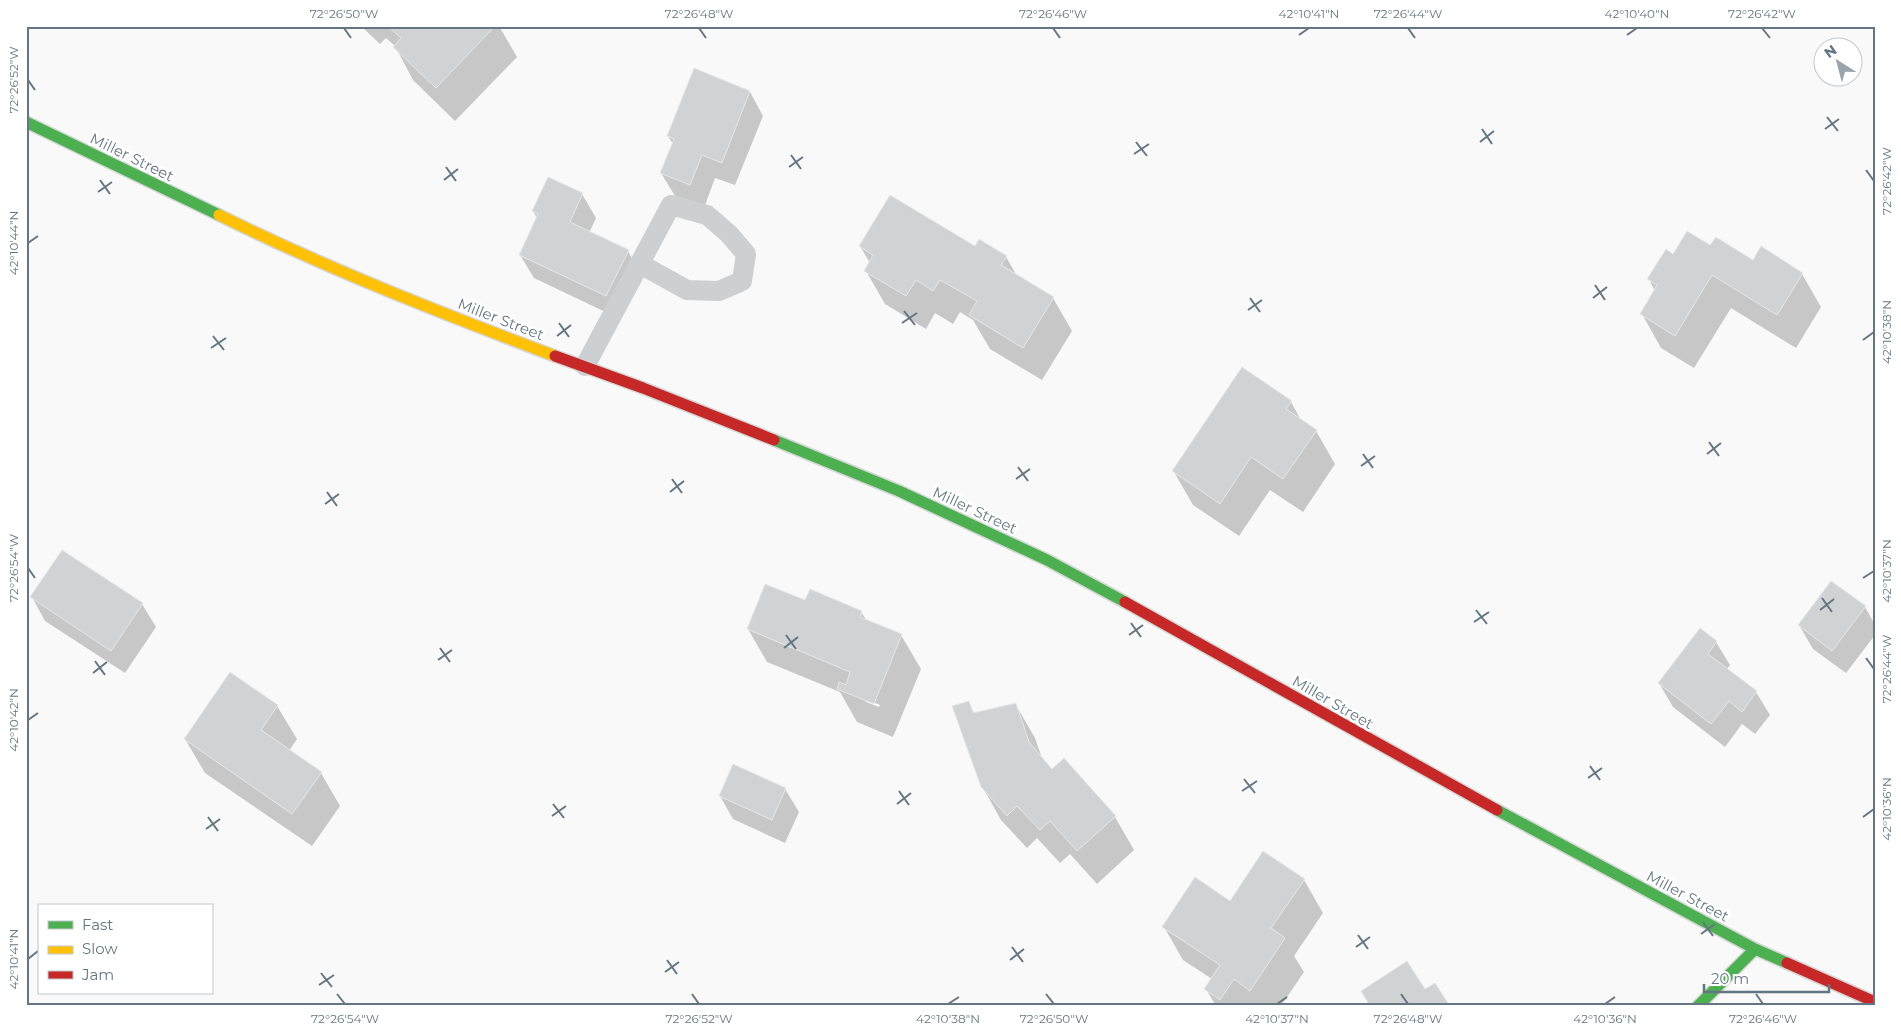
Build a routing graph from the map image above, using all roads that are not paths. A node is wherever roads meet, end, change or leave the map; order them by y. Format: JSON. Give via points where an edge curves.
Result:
{"nodes":[{"id":1,"x":26,"y":122,"type":"edge"},
{"id":2,"x":640,"y":264,"type":"junction"},
{"id":3,"x":584,"y":366,"type":"junction"},
{"id":4,"x":1755,"y":949,"type":"junction"},
{"id":5,"x":1875,"y":1002,"type":"edge"},
{"id":6,"x":1698,"y":1006,"type":"edge"}],
"edges":[{"from":1,"to":3,"type":"street","name":"Miller Street","via":[[290,250],[459,320]]},
{"from":2,"to":2,"type":"lane","via":[[671,205],[707,215],[746,254],[742,281],[719,291],[686,290]]},
{"from":2,"to":3,"type":"lane"},
{"from":3,"to":4,"type":"street","name":"Miller Street","via":[[891,488],[1047,560],[1414,765]]},
{"from":4,"to":5,"type":"street","name":"Miller Street"},
{"from":4,"to":6,"type":"street"}]}
